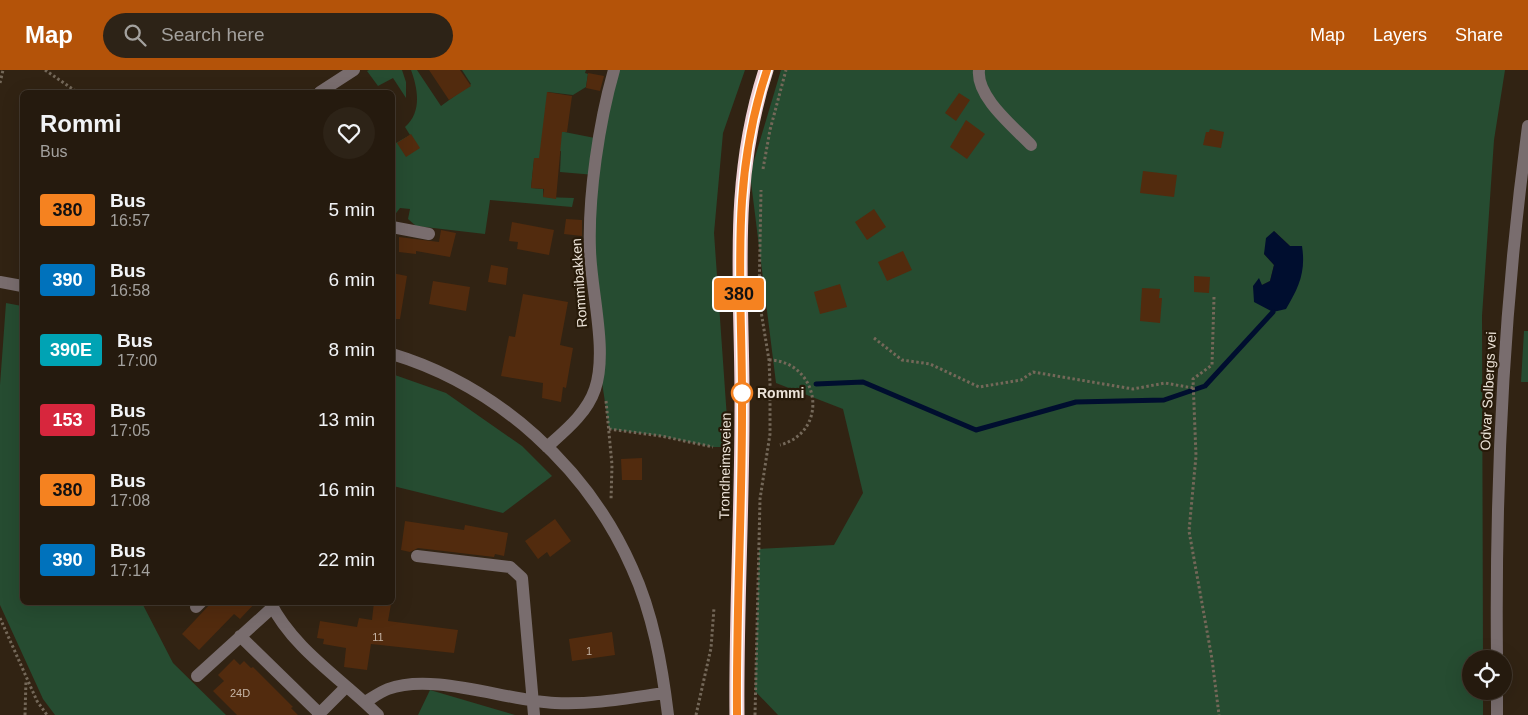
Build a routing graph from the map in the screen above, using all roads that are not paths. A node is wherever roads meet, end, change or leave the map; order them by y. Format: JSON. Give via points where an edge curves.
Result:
{"nodes":[{"id":1,"x":354,"y":70,"type":"edge"},
{"id":2,"x":614,"y":70,"type":"edge"},
{"id":3,"x":766,"y":70,"type":"edge"},
{"id":4,"x":979,"y":70,"type":"edge"},
{"id":5,"x":323,"y":90,"type":"edge"},
{"id":6,"x":1528,"y":126,"type":"edge"},
{"id":7,"x":1031,"y":145,"type":"dead end"},
{"id":8,"x":1525,"y":173,"type":"edge"},
{"id":9,"x":395,"y":228,"type":"edge"},
{"id":10,"x":428,"y":234,"type":"dead end"},
{"id":11,"x":0,"y":282,"type":"edge"},
{"id":12,"x":20,"y":286,"type":"edge"},
{"id":13,"x":395,"y":355,"type":"edge"},
{"id":14,"x":548,"y":446,"type":"junction"},
{"id":15,"x":417,"y":556,"type":"dead end"},
{"id":16,"x":271,"y":605,"type":"edge"},
{"id":17,"x":240,"y":636,"type":"junction"},
{"id":18,"x":1497,"y":650,"type":"edge"},
{"id":19,"x":197,"y":676,"type":"dead end"},
{"id":20,"x":346,"y":687,"type":"junction"},
{"id":21,"x":666,"y":693,"type":"junction"},
{"id":22,"x":1497,"y":700,"type":"edge"},
{"id":23,"x":365,"y":702,"type":"junction"},
{"id":24,"x":533,"y":702,"type":"junction"},
{"id":25,"x":318,"y":714,"type":"edge"},
{"id":26,"x":378,"y":715,"type":"edge"},
{"id":27,"x":534,"y":715,"type":"edge"},
{"id":28,"x":668,"y":715,"type":"edge"},
{"id":29,"x":737,"y":715,"type":"edge"},
{"id":30,"x":1497,"y":715,"type":"edge"}],
"edges":[{"from":1,"to":5,"type":"street"},
{"from":2,"to":14,"type":"street","name":"Rommibakken","via":[[595,167],[590,229],[600,369],[590,401],[574,422]]},
{"from":3,"to":29,"type":"highway","name":"Trondheimsveien","via":[[745,155],[739,223],[742,411]]},
{"from":4,"to":7,"type":"street","via":[[978,76],[988,100]]},
{"from":6,"to":8,"type":"street","name":"Odvar Solbergs vei"},
{"from":8,"to":18,"type":"street","name":"Odvar Solbergs vei","via":[[1503,390]]},
{"from":9,"to":10,"type":"street"},
{"from":11,"to":12,"type":"street"},
{"from":13,"to":14,"type":"street","via":[[471,388]]},
{"from":14,"to":21,"type":"street","via":[[593,499],[620,542],[643,596]]},
{"from":15,"to":24,"type":"street","via":[[510,567],[517,571],[522,578]]},
{"from":16,"to":17,"type":"street"},
{"from":16,"to":20,"type":"street","via":[[302,645]]},
{"from":17,"to":19,"type":"street"},
{"from":17,"to":25,"type":"street"},
{"from":20,"to":23,"type":"street"},
{"from":20,"to":25,"type":"street"},
{"from":21,"to":24,"type":"street","via":[[581,704]]},
{"from":21,"to":28,"type":"street"},
{"from":22,"to":30,"type":"street"},
{"from":23,"to":24,"type":"street","via":[[389,689],[416,684],[446,685]]},
{"from":23,"to":26,"type":"street"},
{"from":24,"to":27,"type":"street"}]}
